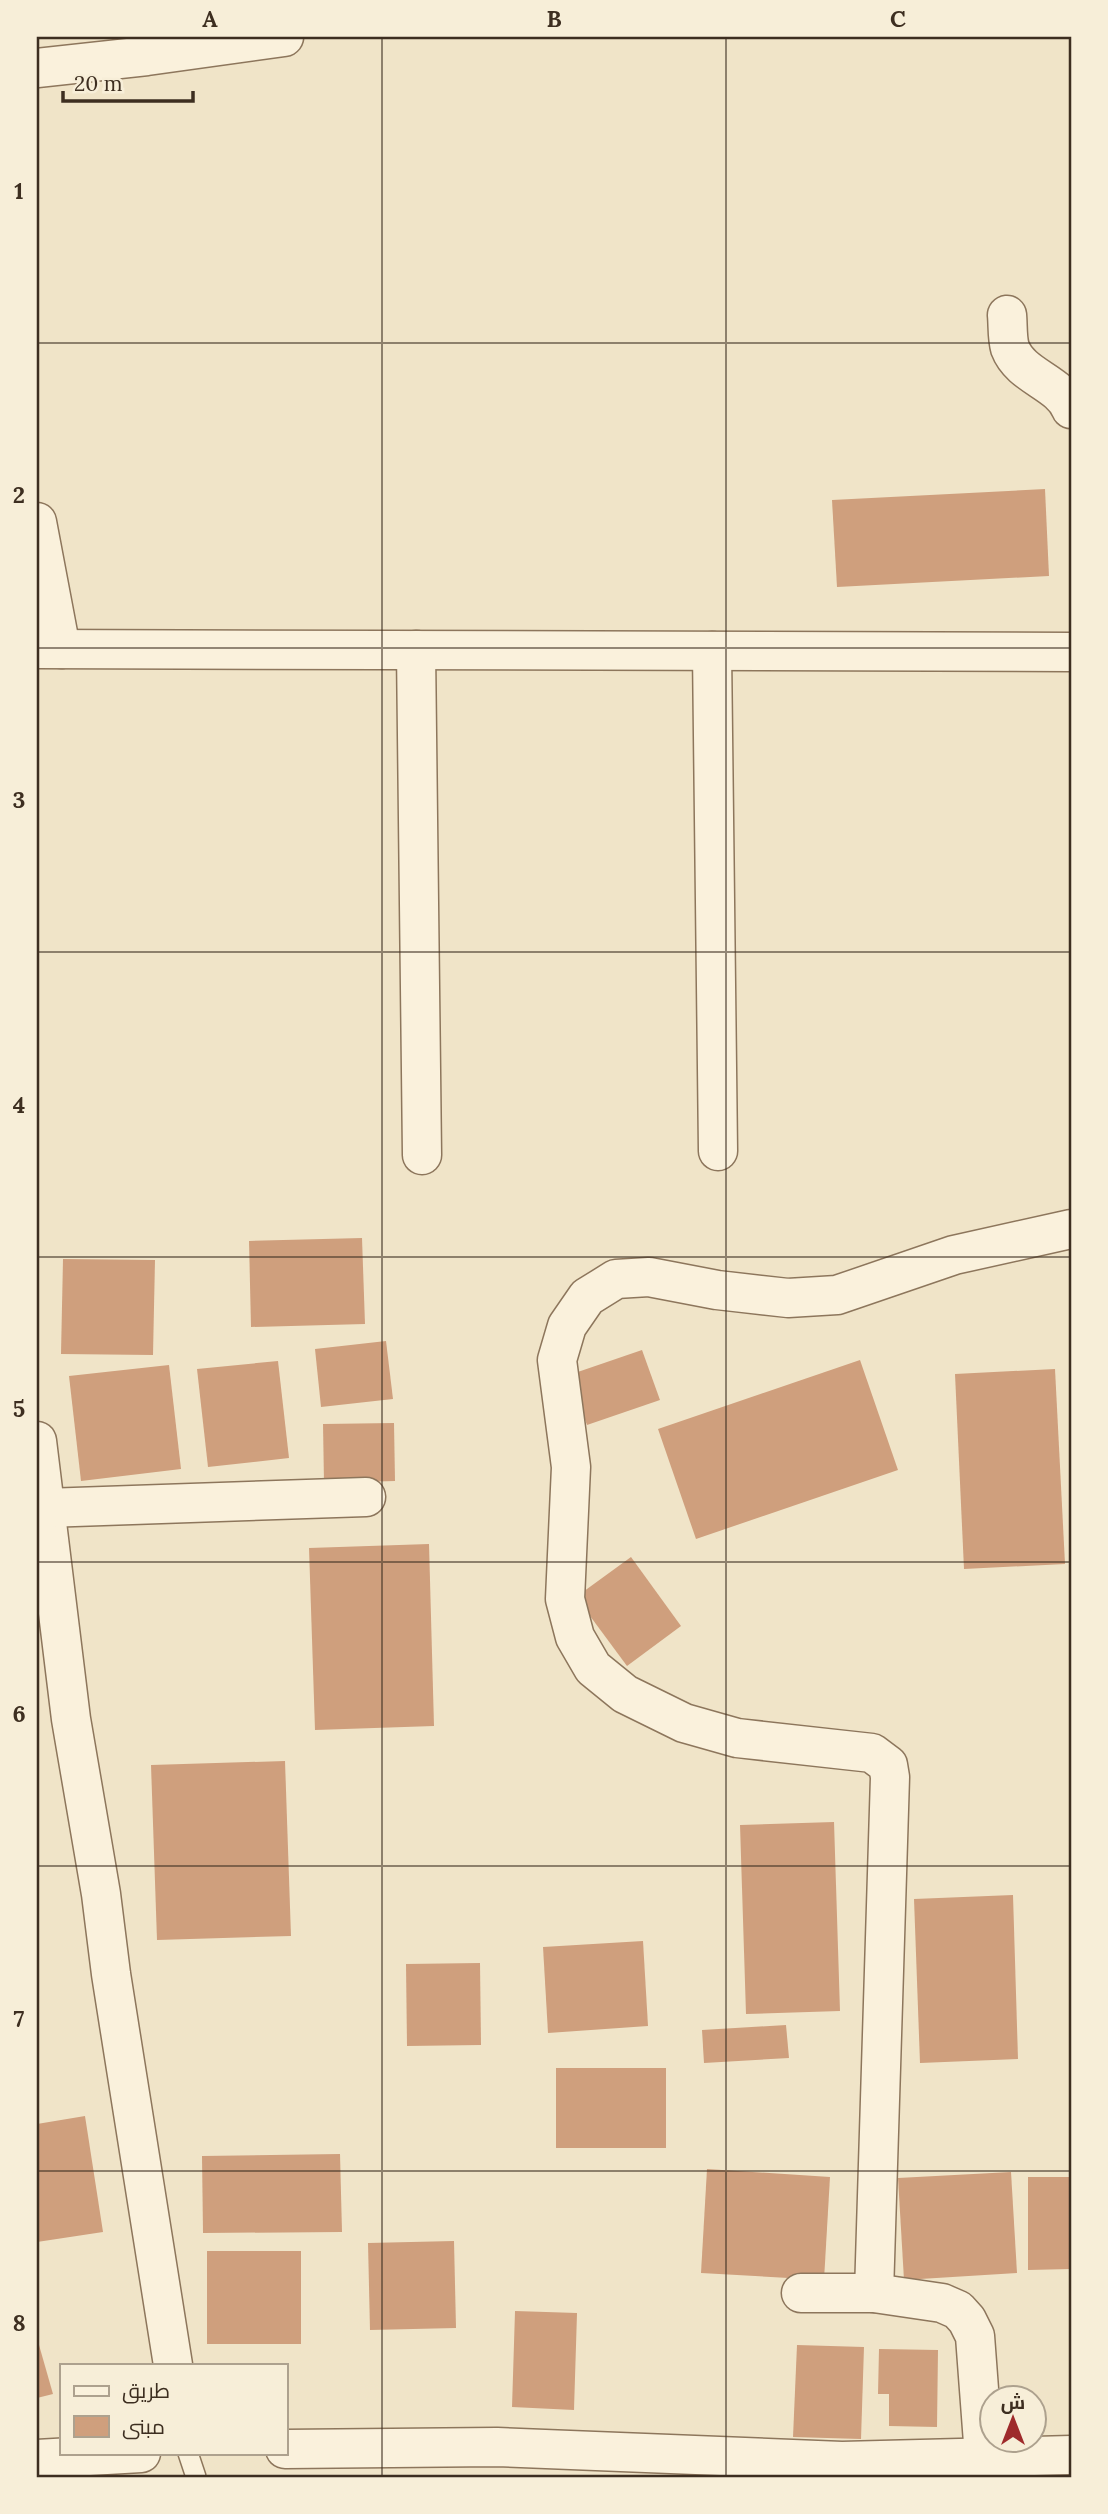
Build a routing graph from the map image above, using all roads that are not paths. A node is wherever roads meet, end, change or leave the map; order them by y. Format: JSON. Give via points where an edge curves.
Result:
{"nodes":[{"id":1,"x":284,"y":37,"type":"edge"},
{"id":2,"x":37,"y":68,"type":"edge"},
{"id":3,"x":1007,"y":315,"type":"dead end"},
{"id":4,"x":1071,"y":409,"type":"edge"},
{"id":5,"x":37,"y":522,"type":"edge"},
{"id":6,"x":49,"y":649,"type":"edge"},
{"id":7,"x":416,"y":650,"type":"junction"},
{"id":8,"x":712,"y":651,"type":"junction"},
{"id":9,"x":1071,"y":652,"type":"edge"},
{"id":10,"x":718,"y":1151,"type":"dead end"},
{"id":11,"x":422,"y":1156,"type":"dead end"},
{"id":12,"x":1071,"y":1229,"type":"edge"},
{"id":13,"x":37,"y":1441,"type":"edge"},
{"id":14,"x":366,"y":1497,"type":"dead end"},
{"id":15,"x":45,"y":1508,"type":"junction"},
{"id":16,"x":801,"y":2292,"type":"dead end"},
{"id":17,"x":874,"y":2293,"type":"junction"},
{"id":18,"x":173,"y":2364,"type":"edge"},
{"id":19,"x":287,"y":2449,"type":"edge"},
{"id":20,"x":124,"y":2454,"type":"edge"},
{"id":21,"x":188,"y":2454,"type":"edge"},
{"id":22,"x":1071,"y":2455,"type":"edge"},
{"id":23,"x":984,"y":2456,"type":"junction"},
{"id":24,"x":37,"y":2459,"type":"edge"},
{"id":25,"x":841,"y":2469,"type":"edge"},
{"id":26,"x":196,"y":2477,"type":"edge"}],
"edges":[{"from":1,"to":2,"type":"street"},
{"from":3,"to":4,"type":"street","via":[[1009,346],[1016,359],[1068,399]]},
{"from":5,"to":6,"type":"street"},
{"from":6,"to":7,"type":"street"},
{"from":7,"to":8,"type":"street"},
{"from":7,"to":11,"type":"street"},
{"from":8,"to":9,"type":"street"},
{"from":8,"to":10,"type":"street"},
{"from":12,"to":17,"type":"street","via":[[954,1255],[837,1295],[788,1298],[649,1277],[616,1279],[587,1297],[567,1326],[557,1360],[571,1466],[565,1599],[575,1637],[593,1668],[625,1694],[684,1723],[737,1738],[872,1753],[888,1765]]},
{"from":13,"to":15,"type":"street"},
{"from":14,"to":15,"type":"street"},
{"from":15,"to":18,"type":"street","via":[[71,1719]]},
{"from":16,"to":17,"type":"street"},
{"from":17,"to":23,"type":"street","via":[[942,2303],[967,2320],[975,2336]]},
{"from":19,"to":25,"type":"street","via":[[497,2447]]},
{"from":20,"to":24,"type":"street"},
{"from":21,"to":26,"type":"lane"},
{"from":22,"to":23,"type":"street"},
{"from":23,"to":25,"type":"street"}]}
